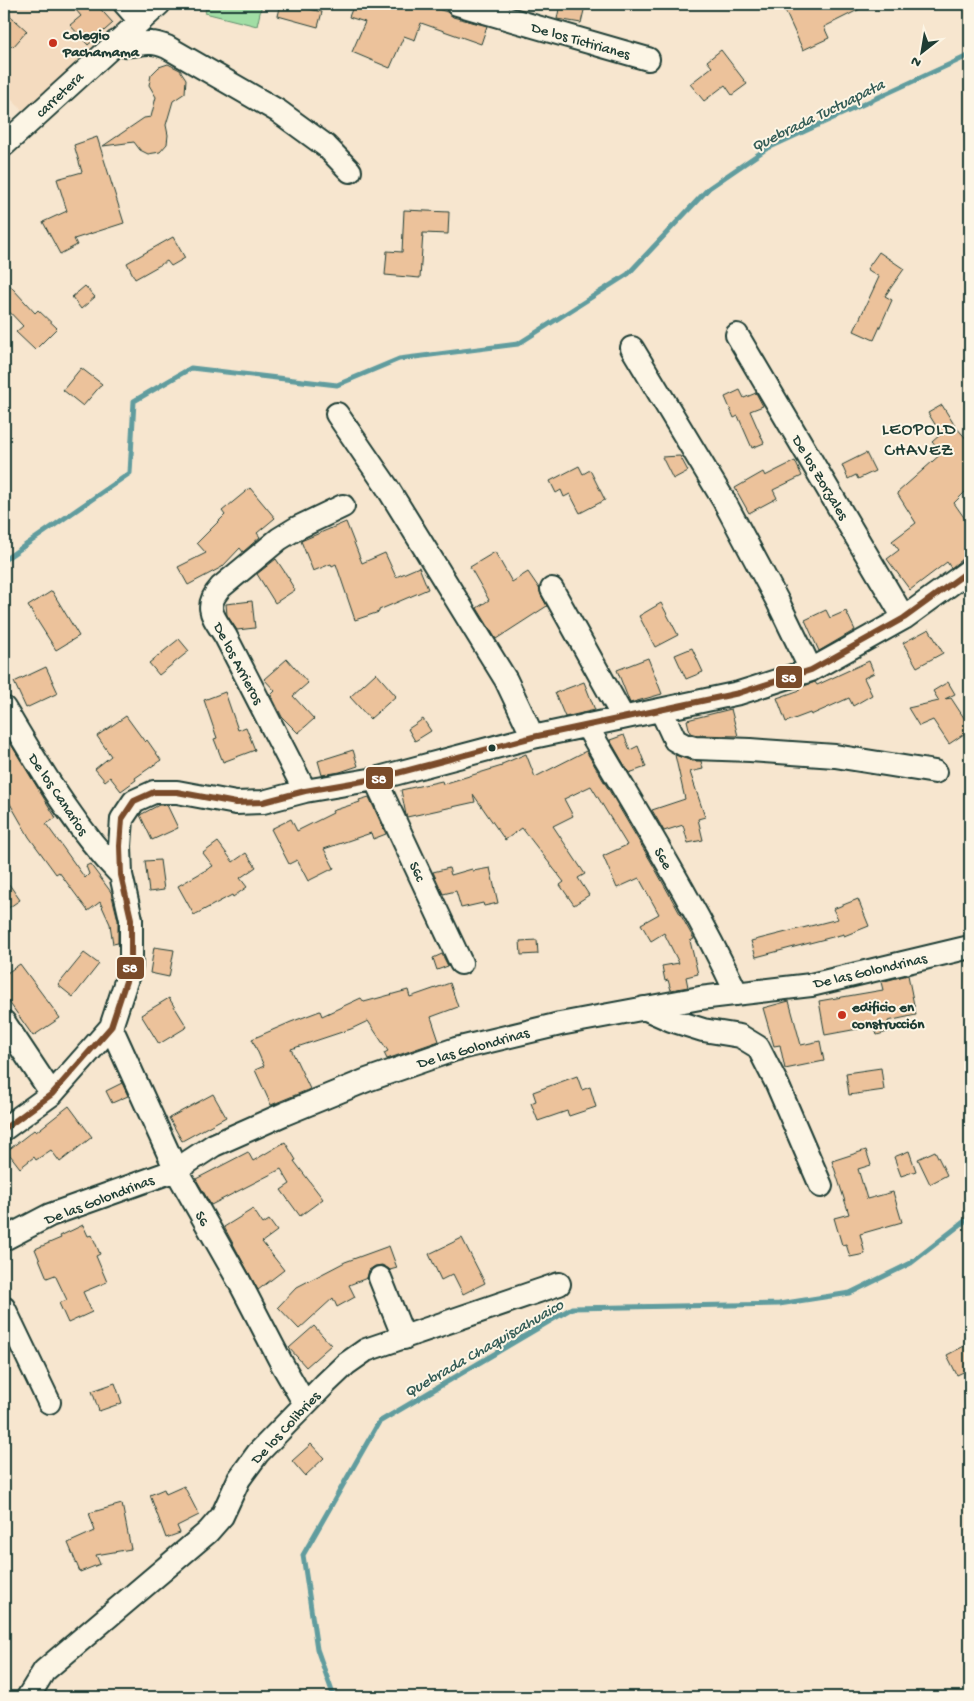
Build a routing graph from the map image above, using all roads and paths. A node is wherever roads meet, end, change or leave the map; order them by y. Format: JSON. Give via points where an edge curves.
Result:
{"nodes":[{"id":1,"x":125,"y":4,"type":"edge"},
{"id":2,"x":159,"y":4,"type":"edge"},
{"id":3,"x":457,"y":4,"type":"edge"},
{"id":4,"x":140,"y":21,"type":"junction"},
{"id":5,"x":116,"y":42,"type":"junction"},
{"id":6,"x":648,"y":59,"type":"dead end"},
{"id":7,"x":4,"y":145,"type":"edge"},
{"id":8,"x":350,"y":171,"type":"dead end"},
{"id":9,"x":737,"y":336,"type":"dead end"},
{"id":10,"x":632,"y":348,"type":"dead end"},
{"id":11,"x":338,"y":414,"type":"dead end"},
{"id":12,"x":343,"y":506,"type":"dead end"},
{"id":13,"x":970,"y":572,"type":"edge"},
{"id":14,"x":552,"y":589,"type":"dead end"},
{"id":15,"x":904,"y":618,"type":"junction"},
{"id":16,"x":811,"y":670,"type":"junction"},
{"id":17,"x":4,"y":708,"type":"edge"},
{"id":18,"x":661,"y":710,"type":"junction"},
{"id":19,"x":622,"y":717,"type":"junction"},
{"id":20,"x":586,"y":726,"type":"junction"},
{"id":21,"x":533,"y":737,"type":"junction"},
{"id":22,"x":935,"y":772,"type":"dead end"},
{"id":23,"x":375,"y":779,"type":"junction"},
{"id":24,"x":305,"y":791,"type":"junction"},
{"id":25,"x":122,"y":874,"type":"junction"},
{"id":26,"x":970,"y":947,"type":"edge"},
{"id":27,"x":461,"y":963,"type":"dead end"},
{"id":28,"x":737,"y":994,"type":"junction"},
{"id":29,"x":644,"y":1008,"type":"junction"},
{"id":30,"x":4,"y":1022,"type":"edge"},
{"id":31,"x":111,"y":1027,"type":"junction"},
{"id":32,"x":52,"y":1094,"type":"junction"},
{"id":33,"x":4,"y":1129,"type":"edge"},
{"id":34,"x":176,"y":1170,"type":"junction"},
{"id":35,"x":821,"y":1186,"type":"dead end"},
{"id":36,"x":4,"y":1239,"type":"edge"},
{"id":37,"x":380,"y":1278,"type":"dead end"},
{"id":38,"x":560,"y":1284,"type":"dead end"},
{"id":39,"x":4,"y":1308,"type":"edge"},
{"id":40,"x":404,"y":1338,"type":"junction"},
{"id":41,"x":49,"y":1402,"type":"dead end"},
{"id":42,"x":305,"y":1404,"type":"junction"},
{"id":43,"x":28,"y":1697,"type":"edge"}],
"edges":[{"from":1,"to":4,"type":"street"},
{"from":2,"to":4,"type":"street","name":"carretera"},
{"from":3,"to":6,"type":"street","name":"De los Tictirianes"},
{"from":4,"to":5,"type":"street","name":"carretera"},
{"from":5,"to":7,"type":"street","name":"carretera"},
{"from":5,"to":8,"type":"street","via":[[132,46],[152,43],[167,47],[278,111],[326,146]]},
{"from":9,"to":15,"type":"street","name":"De los Zorzales"},
{"from":10,"to":16,"type":"street","via":[[723,498]]},
{"from":11,"to":21,"type":"street","via":[[506,680]]},
{"from":12,"to":24,"type":"street","name":"De los Arrieros","via":[[278,539],[221,587],[210,604],[211,612]]},
{"from":13,"to":15,"type":"street"},
{"from":14,"to":19,"type":"street"},
{"from":15,"to":16,"type":"street"},
{"from":16,"to":18,"type":"street","via":[[739,693]]},
{"from":17,"to":25,"type":"street","name":"De los Canarios","via":[[73,817],[103,856]]},
{"from":18,"to":19,"type":"street"},
{"from":18,"to":22,"type":"street","via":[[675,740],[694,748],[834,756]]},
{"from":19,"to":20,"type":"street"},
{"from":20,"to":21,"type":"street"},
{"from":20,"to":28,"type":"street","name":"S6e","via":[[722,961]]},
{"from":21,"to":23,"type":"street"},
{"from":23,"to":24,"type":"street"},
{"from":23,"to":27,"type":"street","name":"S6c"},
{"from":24,"to":25,"type":"street","via":[[263,802],[236,804],[177,792],[154,792],[134,801],[122,820]]},
{"from":25,"to":31,"type":"street","via":[[131,919],[132,966]]},
{"from":26,"to":28,"type":"street","name":"De las Golondrinas","via":[[811,984]]},
{"from":28,"to":29,"type":"street","name":"De las Golondrinas"},
{"from":29,"to":34,"type":"street","name":"De las Golondrinas","via":[[456,1049],[284,1114],[214,1145]]},
{"from":29,"to":35,"type":"street","via":[[703,1030],[740,1036],[758,1047]]},
{"from":30,"to":32,"type":"street"},
{"from":31,"to":32,"type":"street"},
{"from":31,"to":34,"type":"street","name":"S6"},
{"from":32,"to":33,"type":"street"},
{"from":34,"to":36,"type":"street","name":"De las Golondrinas","via":[[50,1215]]},
{"from":34,"to":42,"type":"street","name":"S6"},
{"from":37,"to":40,"type":"street"},
{"from":38,"to":40,"type":"street","name":"De los Colibries"},
{"from":39,"to":41,"type":"street"},
{"from":40,"to":42,"type":"street","name":"De los Colibries","via":[[366,1350],[346,1364]]},
{"from":42,"to":43,"type":"street","name":"De los Colibries","via":[[258,1453],[239,1479],[222,1516],[208,1532],[44,1670]]}]}
